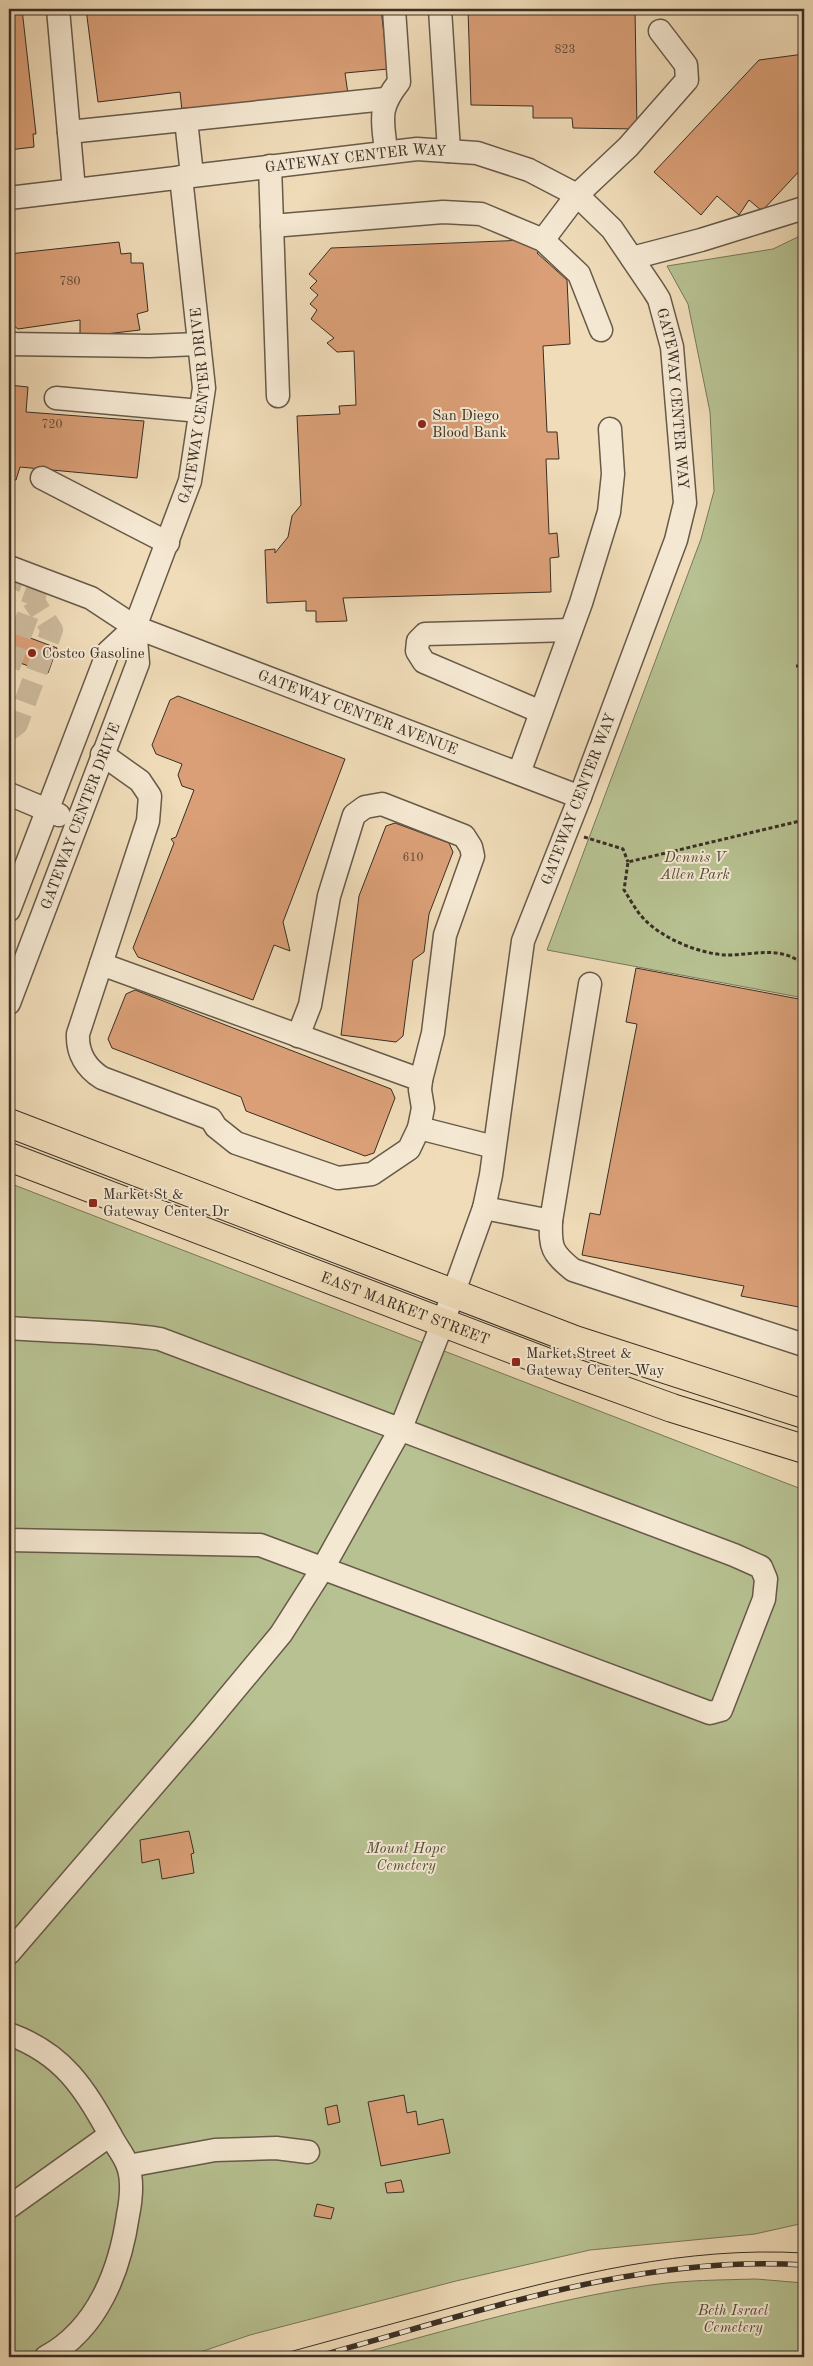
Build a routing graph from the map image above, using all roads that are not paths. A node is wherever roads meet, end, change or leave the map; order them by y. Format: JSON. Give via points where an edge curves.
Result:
{"nodes":[{"id":1,"x":58,"y":9,"type":"edge"},
{"id":2,"x":394,"y":9,"type":"edge"},
{"id":3,"x":440,"y":9,"type":"edge"},
{"id":4,"x":660,"y":31,"type":"dead end"},
{"id":5,"x":385,"y":99,"type":"junction"},
{"id":6,"x":186,"y":120,"type":"junction"},
{"id":7,"x":69,"y":132,"type":"junction"},
{"id":8,"x":386,"y":152,"type":"junction"},
{"id":9,"x":449,"y":152,"type":"junction"},
{"id":10,"x":270,"y":166,"type":"junction"},
{"id":11,"x":186,"y":176,"type":"junction"},
{"id":12,"x":74,"y":190,"type":"junction"},
{"id":13,"x":577,"y":195,"type":"junction"},
{"id":14,"x":9,"y":198,"type":"edge"},
{"id":15,"x":804,"y":208,"type":"edge"},
{"id":16,"x":272,"y":226,"type":"junction"},
{"id":17,"x":543,"y":240,"type":"junction"},
{"id":18,"x":632,"y":258,"type":"junction"},
{"id":19,"x":601,"y":330,"type":"dead end"},
{"id":20,"x":9,"y":344,"type":"edge"},
{"id":21,"x":199,"y":344,"type":"junction"},
{"id":22,"x":278,"y":396,"type":"dead end"},
{"id":23,"x":56,"y":398,"type":"dead end"},
{"id":24,"x":200,"y":411,"type":"junction"},
{"id":25,"x":610,"y":429,"type":"dead end"},
{"id":26,"x":42,"y":478,"type":"dead end"},
{"id":27,"x":168,"y":543,"type":"junction"},
{"id":28,"x":9,"y":567,"type":"edge"},
{"id":29,"x":135,"y":627,"type":"junction"},
{"id":30,"x":571,"y":630,"type":"junction"},
{"id":31,"x":541,"y":712,"type":"junction"},
{"id":32,"x":102,"y":754,"type":"junction"},
{"id":33,"x":519,"y":773,"type":"junction"},
{"id":34,"x":9,"y":794,"type":"edge"},
{"id":35,"x":580,"y":797,"type":"junction"},
{"id":36,"x":47,"y":810,"type":"junction"},
{"id":37,"x":76,"y":822,"type":"junction"},
{"id":38,"x":9,"y":910,"type":"edge"},
{"id":39,"x":101,"y":964,"type":"junction"},
{"id":40,"x":590,"y":984,"type":"dead end"},
{"id":41,"x":9,"y":1003,"type":"edge"},
{"id":42,"x":298,"y":1036,"type":"junction"},
{"id":43,"x":421,"y":1080,"type":"junction"},
{"id":44,"x":9,"y":1123,"type":"edge"},
{"id":45,"x":419,"y":1128,"type":"junction"},
{"id":46,"x":494,"y":1147,"type":"junction"},
{"id":47,"x":9,"y":1157,"type":"edge"},
{"id":48,"x":484,"y":1208,"type":"junction"},
{"id":49,"x":551,"y":1221,"type":"junction"},
{"id":50,"x":454,"y":1293,"type":"junction"},
{"id":51,"x":444,"y":1322,"type":"junction"},
{"id":52,"x":9,"y":1328,"type":"edge"},
{"id":53,"x":801,"y":1344,"type":"dead end"},
{"id":54,"x":606,"y":1384,"type":"junction"},
{"id":55,"x":804,"y":1414,"type":"edge"},
{"id":56,"x":401,"y":1428,"type":"junction"},
{"id":57,"x":804,"y":1433,"type":"edge"},
{"id":58,"x":804,"y":1448,"type":"edge"},
{"id":59,"x":9,"y":1540,"type":"edge"},
{"id":60,"x":324,"y":1568,"type":"junction"},
{"id":61,"x":9,"y":1953,"type":"edge"},
{"id":62,"x":9,"y":2034,"type":"edge"},
{"id":63,"x":110,"y":2135,"type":"junction"},
{"id":64,"x":308,"y":2152,"type":"dead end"},
{"id":65,"x":128,"y":2166,"type":"junction"},
{"id":66,"x":9,"y":2207,"type":"edge"},
{"id":67,"x":46,"y":2357,"type":"edge"}],
"edges":[{"from":1,"to":7,"type":"street"},
{"from":2,"to":5,"type":"street","via":[[399,82]]},
{"from":3,"to":9,"type":"street"},
{"from":4,"to":13,"type":"street","via":[[686,64],[687,80],[628,147]]},
{"from":5,"to":6,"type":"street"},
{"from":5,"to":8,"type":"street","via":[[382,115]]},
{"from":6,"to":7,"type":"street"},
{"from":6,"to":11,"type":"street","name":"GATEWAY CENTER DRIVE"},
{"from":7,"to":12,"type":"street"},
{"from":8,"to":9,"type":"street","name":"GATEWAY CENTER WAY","via":[[417,149]]},
{"from":8,"to":10,"type":"street","name":"GATEWAY CENTER WAY"},
{"from":9,"to":13,"type":"street","name":"GATEWAY CENTER WAY","via":[[477,154],[529,170]]},
{"from":10,"to":11,"type":"street","name":"GATEWAY CENTER WAY"},
{"from":10,"to":16,"type":"street"},
{"from":11,"to":12,"type":"street","name":"GATEWAY CENTER WAY"},
{"from":11,"to":21,"type":"street","name":"GATEWAY CENTER DRIVE"},
{"from":12,"to":14,"type":"street","name":"GATEWAY CENTER WAY"},
{"from":13,"to":17,"type":"street"},
{"from":13,"to":18,"type":"street","name":"GATEWAY CENTER WAY","via":[[612,229]]},
{"from":15,"to":18,"type":"street"},
{"from":16,"to":17,"type":"street","via":[[443,212],[481,214]]},
{"from":16,"to":22,"type":"street"},
{"from":17,"to":19,"type":"street","via":[[579,274]]},
{"from":18,"to":35,"type":"street","name":"GATEWAY CENTER WAY","via":[[659,299],[672,346],[685,503],[676,540]]},
{"from":20,"to":21,"type":"street"},
{"from":21,"to":24,"type":"street","name":"GATEWAY CENTER DRIVE","via":[[204,388]]},
{"from":23,"to":24,"type":"street"},
{"from":24,"to":27,"type":"street","name":"GATEWAY CENTER DRIVE","via":[[190,480]]},
{"from":25,"to":30,"type":"street","via":[[613,474],[609,512]]},
{"from":26,"to":27,"type":"street"},
{"from":27,"to":29,"type":"street","name":"GATEWAY CENTER DRIVE"},
{"from":28,"to":29,"type":"street","name":"GATEWAY CENTER AVENUE","via":[[91,598]]},
{"from":29,"to":32,"type":"street","name":"GATEWAY CENTER DRIVE","via":[[138,663]]},
{"from":29,"to":33,"type":"street","name":"GATEWAY CENTER AVENUE"},
{"from":29,"to":36,"type":"street","name":"GATEWAY CENTER DRIVE","via":[[108,652]]},
{"from":30,"to":31,"type":"street"},
{"from":30,"to":31,"type":"street","via":[[425,634],[418,641],[417,651],[424,662]]},
{"from":31,"to":33,"type":"street"},
{"from":32,"to":37,"type":"street","name":"GATEWAY CENTER DRIVE"},
{"from":32,"to":39,"type":"street","via":[[140,781],[150,796],[148,821]]},
{"from":33,"to":35,"type":"street","name":"GATEWAY CENTER AVENUE"},
{"from":34,"to":36,"type":"street"},
{"from":35,"to":46,"type":"street","name":"GATEWAY CENTER WAY","via":[[523,941]]},
{"from":36,"to":37,"type":"street"},
{"from":36,"to":38,"type":"street","name":"GATEWAY CENTER DRIVE"},
{"from":37,"to":41,"type":"street","name":"GATEWAY CENTER DRIVE"},
{"from":39,"to":42,"type":"street"},
{"from":39,"to":45,"type":"street","via":[[78,1034],[78,1047],[90,1071],[102,1078],[211,1119],[236,1143],[338,1178],[372,1174],[409,1148]]},
{"from":40,"to":49,"type":"street"},
{"from":42,"to":43,"type":"street"},
{"from":42,"to":43,"type":"street","via":[[310,1005],[329,896],[354,815],[365,807],[382,804],[464,836],[473,856],[445,935],[434,1033]]},
{"from":43,"to":45,"type":"street","via":[[423,1108]]},
{"from":44,"to":50,"type":"main road","name":"EAST MARKET STREET"},
{"from":45,"to":46,"type":"street"},
{"from":46,"to":48,"type":"street","name":"GATEWAY CENTER WAY"},
{"from":47,"to":51,"type":"main road","name":"EAST MARKET STREET"},
{"from":48,"to":49,"type":"street"},
{"from":48,"to":50,"type":"street","name":"GATEWAY CENTER WAY"},
{"from":49,"to":53,"type":"street","via":[[550,1244],[560,1260],[573,1270]]},
{"from":50,"to":51,"type":"street","name":"GATEWAY CENTER WAY"},
{"from":50,"to":55,"type":"main road","name":"EAST MARKET STREET","via":[[585,1343]]},
{"from":51,"to":54,"type":"main road","name":"EAST MARKET STREET"},
{"from":51,"to":56,"type":"street","name":"GATEWAY CENTER WAY"},
{"from":52,"to":56,"type":"street","via":[[126,1334],[160,1339]]},
{"from":54,"to":57,"type":"main road","via":[[656,1388]]},
{"from":54,"to":58,"type":"main road","name":"EAST MARKET STREET","via":[[672,1408]]},
{"from":56,"to":60,"type":"street","name":"GATEWAY CENTER WAY"},
{"from":56,"to":60,"type":"street","via":[[761,1567],[766,1578],[764,1599],[721,1710],[710,1714]]},
{"from":59,"to":60,"type":"street","via":[[260,1545]]},
{"from":60,"to":61,"type":"street","name":"GATEWAY CENTER WAY","via":[[280,1634]]},
{"from":62,"to":63,"type":"street","via":[[50,2056],[74,2077]]},
{"from":63,"to":65,"type":"street"},
{"from":63,"to":66,"type":"street"},
{"from":64,"to":65,"type":"street","via":[[276,2148],[215,2150]]},
{"from":65,"to":67,"type":"street","via":[[130,2207],[116,2269],[97,2310],[83,2328],[61,2349]]}]}
